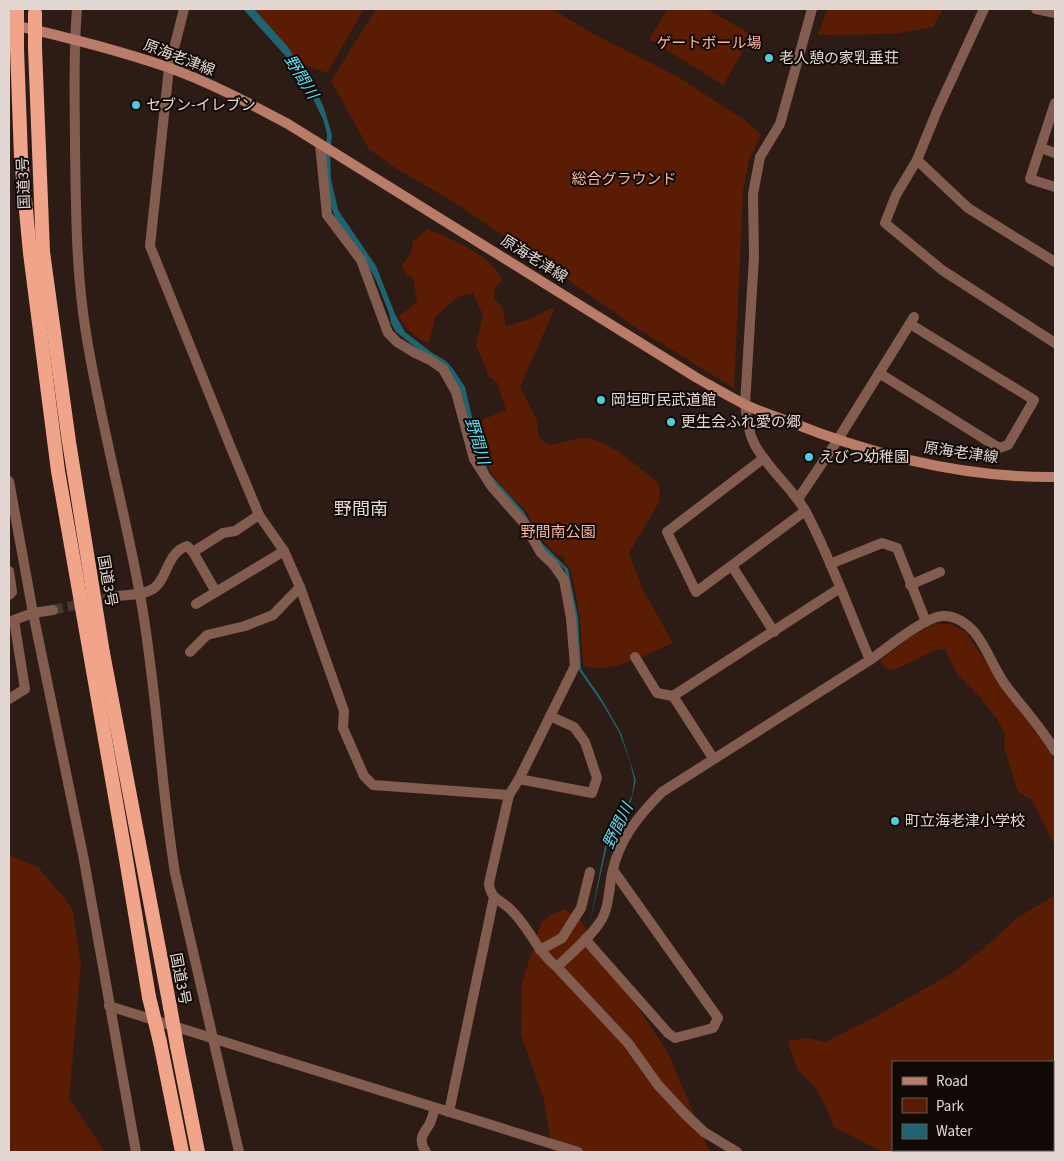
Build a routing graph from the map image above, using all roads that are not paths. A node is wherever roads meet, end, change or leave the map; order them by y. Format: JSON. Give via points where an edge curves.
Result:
{"nodes":[{"id":1,"x":77,"y":9,"type":"edge"},
{"id":2,"x":184,"y":9,"type":"edge"},
{"id":3,"x":812,"y":9,"type":"edge"},
{"id":4,"x":984,"y":9,"type":"edge"},
{"id":5,"x":1036,"y":9,"type":"edge"},
{"id":6,"x":17,"y":10,"type":"edge"},
{"id":7,"x":35,"y":11,"type":"edge"},
{"id":8,"x":1055,"y":14,"type":"edge"},
{"id":9,"x":9,"y":24,"type":"edge"},
{"id":10,"x":74,"y":39,"type":"junction"},
{"id":11,"x":169,"y":68,"type":"junction"},
{"id":12,"x":1055,"y":103,"type":"edge"},
{"id":13,"x":1052,"y":123,"type":"edge"},
{"id":14,"x":320,"y":144,"type":"junction"},
{"id":15,"x":1041,"y":148,"type":"junction"},
{"id":16,"x":1055,"y":153,"type":"edge"},
{"id":17,"x":917,"y":160,"type":"junction"},
{"id":18,"x":1055,"y":187,"type":"edge"},
{"id":19,"x":1055,"y":262,"type":"edge"},
{"id":20,"x":1055,"y":343,"type":"edge"},
{"id":21,"x":878,"y":373,"type":"junction"},
{"id":22,"x":745,"y":404,"type":"junction"},
{"id":23,"x":837,"y":441,"type":"junction"},
{"id":24,"x":764,"y":458,"type":"junction"},
{"id":25,"x":1055,"y":477,"type":"edge"},
{"id":26,"x":9,"y":481,"type":"edge"},
{"id":27,"x":798,"y":500,"type":"junction"},
{"id":28,"x":805,"y":512,"type":"junction"},
{"id":29,"x":259,"y":515,"type":"junction"},
{"id":30,"x":284,"y":551,"type":"junction"},
{"id":31,"x":193,"y":552,"type":"junction"},
{"id":32,"x":830,"y":564,"type":"junction"},
{"id":33,"x":732,"y":566,"type":"junction"},
{"id":34,"x":9,"y":571,"type":"edge"},
{"id":35,"x":940,"y":572,"type":"dead end"},
{"id":36,"x":910,"y":585,"type":"junction"},
{"id":37,"x":300,"y":586,"type":"junction"},
{"id":38,"x":840,"y":588,"type":"junction"},
{"id":39,"x":216,"y":592,"type":"junction"},
{"id":40,"x":140,"y":594,"type":"junction"},
{"id":41,"x":9,"y":595,"type":"edge"},
{"id":42,"x":118,"y":596,"type":"tunnel mouth"},
{"id":43,"x":196,"y":604,"type":"dead end"},
{"id":44,"x":53,"y":610,"type":"tunnel mouth"},
{"id":45,"x":33,"y":613,"type":"junction"},
{"id":46,"x":926,"y":622,"type":"junction"},
{"id":47,"x":774,"y":632,"type":"junction"},
{"id":48,"x":190,"y":652,"type":"dead end"},
{"id":49,"x":635,"y":658,"type":"dead end"},
{"id":50,"x":870,"y":660,"type":"junction"},
{"id":51,"x":672,"y":696,"type":"junction"},
{"id":52,"x":9,"y":699,"type":"edge"},
{"id":53,"x":550,"y":716,"type":"junction"},
{"id":54,"x":1052,"y":738,"type":"edge"},
{"id":55,"x":1055,"y":751,"type":"edge"},
{"id":56,"x":713,"y":758,"type":"junction"},
{"id":57,"x":519,"y":779,"type":"junction"},
{"id":58,"x":509,"y":795,"type":"junction"},
{"id":59,"x":613,"y":870,"type":"junction"},
{"id":60,"x":590,"y":872,"type":"dead end"},
{"id":61,"x":494,"y":897,"type":"junction"},
{"id":62,"x":585,"y":939,"type":"junction"},
{"id":63,"x":540,"y":950,"type":"junction"},
{"id":64,"x":557,"y":967,"type":"junction"},
{"id":65,"x":109,"y":1006,"type":"junction"},
{"id":66,"x":214,"y":1040,"type":"junction"},
{"id":67,"x":435,"y":1108,"type":"junction"},
{"id":68,"x":448,"y":1112,"type":"junction"},
{"id":69,"x":136,"y":1152,"type":"edge"},
{"id":70,"x":182,"y":1152,"type":"edge"},
{"id":71,"x":198,"y":1152,"type":"edge"},
{"id":72,"x":238,"y":1152,"type":"edge"},
{"id":73,"x":426,"y":1152,"type":"edge"},
{"id":74,"x":578,"y":1152,"type":"edge"},
{"id":75,"x":737,"y":1152,"type":"edge"}],
"edges":[{"from":1,"to":10,"type":"street"},
{"from":2,"to":11,"type":"street"},
{"from":3,"to":22,"type":"street","via":[[780,124],[760,157],[753,194],[754,257]]},
{"from":4,"to":17,"type":"street"},
{"from":5,"to":8,"type":"street"},
{"from":6,"to":70,"type":"highway","name":"国道3号","bridge":true,"via":[[21,157],[58,472],[149,997]]},
{"from":7,"to":71,"type":"highway","name":"国道3号","bridge":true,"via":[[43,252],[69,442],[103,653]]},
{"from":9,"to":10,"type":"main road","name":"原海老津線"},
{"from":10,"to":11,"type":"main road","name":"原海老津線"},
{"from":10,"to":40,"type":"street","via":[[79,278],[86,332]]},
{"from":11,"to":14,"type":"main road","name":"原海老津線","via":[[258,108]]},
{"from":11,"to":29,"type":"street","via":[[150,246]]},
{"from":12,"to":13,"type":"street"},
{"from":13,"to":15,"type":"street"},
{"from":14,"to":22,"type":"main road","name":"原海老津線","via":[[697,378]]},
{"from":14,"to":53,"type":"street","via":[[328,215],[361,260],[388,333],[443,370],[456,392],[474,459],[492,487],[523,522],[540,552],[564,580],[575,666]]},
{"from":15,"to":16,"type":"street"},
{"from":15,"to":18,"type":"street","via":[[1030,179]]},
{"from":17,"to":19,"type":"street","via":[[968,208]]},
{"from":17,"to":20,"type":"street","via":[[896,195],[885,223],[942,270]]},
{"from":21,"to":21,"type":"street","via":[[912,320],[1034,400],[1008,445],[999,448]]},
{"from":21,"to":23,"type":"street"},
{"from":22,"to":23,"type":"main road","name":"原海老津線"},
{"from":22,"to":24,"type":"street","via":[[748,427]]},
{"from":23,"to":25,"type":"main road","name":"原海老津線","via":[[958,469]]},
{"from":23,"to":27,"type":"street"},
{"from":24,"to":27,"type":"street"},
{"from":24,"to":33,"type":"street","via":[[667,532],[696,592]]},
{"from":26,"to":45,"type":"street"},
{"from":27,"to":28,"type":"street"},
{"from":28,"to":32,"type":"street"},
{"from":28,"to":33,"type":"street"},
{"from":29,"to":30,"type":"street"},
{"from":29,"to":31,"type":"street"},
{"from":30,"to":37,"type":"street"},
{"from":30,"to":39,"type":"street"},
{"from":31,"to":39,"type":"street"},
{"from":31,"to":40,"type":"street","via":[[187,546],[180,549],[154,588]]},
{"from":32,"to":36,"type":"street","via":[[882,543],[896,548]]},
{"from":32,"to":38,"type":"street"},
{"from":33,"to":47,"type":"street"},
{"from":34,"to":41,"type":"street","via":[[12,592]]},
{"from":35,"to":36,"type":"street"},
{"from":36,"to":46,"type":"street"},
{"from":37,"to":48,"type":"street","via":[[273,615],[207,635]]},
{"from":37,"to":58,"type":"street","via":[[344,711],[343,728],[368,781],[372,784]]},
{"from":38,"to":47,"type":"street"},
{"from":38,"to":50,"type":"street"},
{"from":39,"to":43,"type":"street"},
{"from":40,"to":42,"type":"street"},
{"from":40,"to":66,"type":"street","via":[[153,675],[175,873]]},
{"from":44,"to":45,"type":"street"},
{"from":45,"to":52,"type":"street","via":[[14,620],[25,690]]},
{"from":45,"to":65,"type":"street","via":[[84,860]]},
{"from":46,"to":50,"type":"street"},
{"from":46,"to":54,"type":"street","via":[[942,616],[955,618],[975,633],[1006,686]]},
{"from":47,"to":51,"type":"street"},
{"from":49,"to":51,"type":"street","via":[[657,693]]},
{"from":50,"to":56,"type":"street"},
{"from":51,"to":56,"type":"street"},
{"from":53,"to":57,"type":"street"},
{"from":53,"to":57,"type":"street","via":[[574,727],[585,742],[597,778],[592,793]]},
{"from":54,"to":55,"type":"street"},
{"from":56,"to":59,"type":"street","via":[[662,792],[643,811],[619,849]]},
{"from":57,"to":58,"type":"street"},
{"from":58,"to":61,"type":"street","via":[[488,883]]},
{"from":59,"to":62,"type":"street","via":[[600,922]]},
{"from":59,"to":62,"type":"street","via":[[718,1018],[713,1028],[675,1038]]},
{"from":60,"to":63,"type":"street","via":[[581,908],[562,938]]},
{"from":61,"to":63,"type":"street","via":[[515,913]]},
{"from":61,"to":68,"type":"street"},
{"from":62,"to":64,"type":"street"},
{"from":63,"to":64,"type":"street"},
{"from":64,"to":75,"type":"street","via":[[628,1043],[658,1086],[686,1115],[704,1132]]},
{"from":65,"to":66,"type":"street"},
{"from":65,"to":69,"type":"street"},
{"from":66,"to":67,"type":"street"},
{"from":66,"to":72,"type":"street"},
{"from":67,"to":68,"type":"street"},
{"from":67,"to":73,"type":"street","via":[[423,1131]]},
{"from":68,"to":74,"type":"street"}]}
